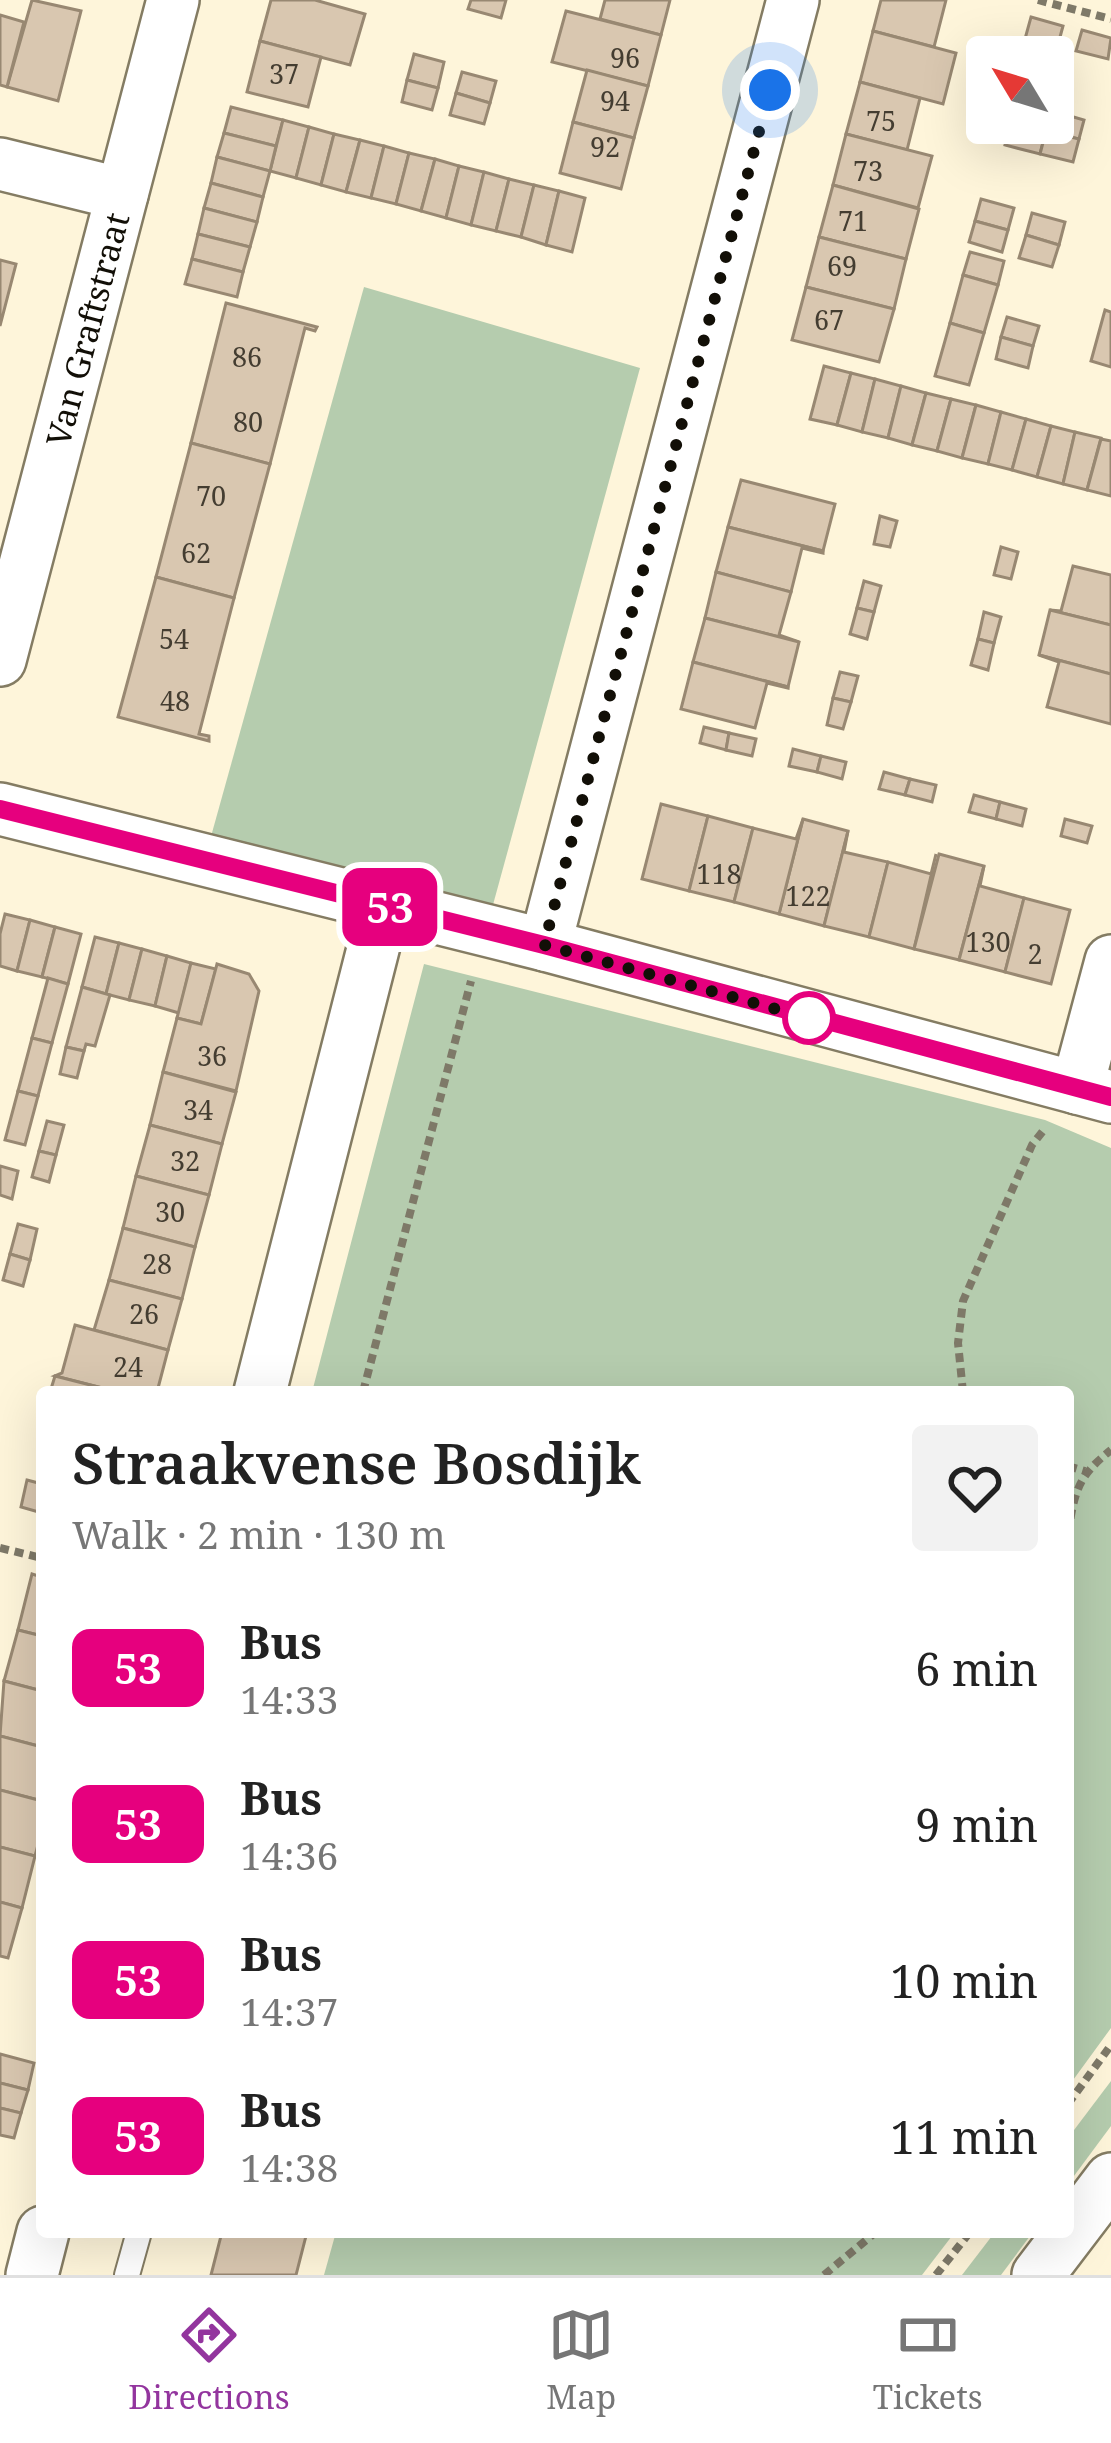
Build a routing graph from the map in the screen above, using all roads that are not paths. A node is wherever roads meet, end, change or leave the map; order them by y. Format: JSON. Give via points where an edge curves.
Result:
{"nodes":[{"id":1,"x":173,"y":0,"type":"edge"},
{"id":2,"x":794,"y":0,"type":"edge"},
{"id":3,"x":0,"y":164,"type":"edge"},
{"id":4,"x":122,"y":194,"type":"junction"},
{"id":5,"x":0,"y":660,"type":"edge"},
{"id":6,"x":0,"y":809,"type":"edge"},
{"id":7,"x":384,"y":906,"type":"junction"},
{"id":8,"x":544,"y":945,"type":"junction"},
{"id":9,"x":1111,"y":961,"type":"edge"},
{"id":10,"x":1094,"y":1092,"type":"edge"},
{"id":11,"x":262,"y":1386,"type":"edge"},
{"id":12,"x":1102,"y":2211,"type":"edge"},
{"id":13,"x":41,"y":2238,"type":"edge"},
{"id":14,"x":137,"y":2238,"type":"edge"},
{"id":15,"x":32,"y":2275,"type":"edge"},
{"id":16,"x":127,"y":2275,"type":"edge"},
{"id":17,"x":1038,"y":2275,"type":"edge"}],
"edges":[{"from":1,"to":4,"type":"street","name":"Van Graftstraat"},
{"from":2,"to":8,"type":"street"},
{"from":3,"to":4,"type":"street"},
{"from":4,"to":5,"type":"street","name":"Van Graftstraat"},
{"from":6,"to":7,"type":"street"},
{"from":7,"to":8,"type":"street"},
{"from":7,"to":11,"type":"street"},
{"from":8,"to":10,"type":"street"},
{"from":9,"to":10,"type":"street"},
{"from":12,"to":17,"type":"street"},
{"from":13,"to":15,"type":"street"},
{"from":14,"to":16,"type":"lane"}]}
